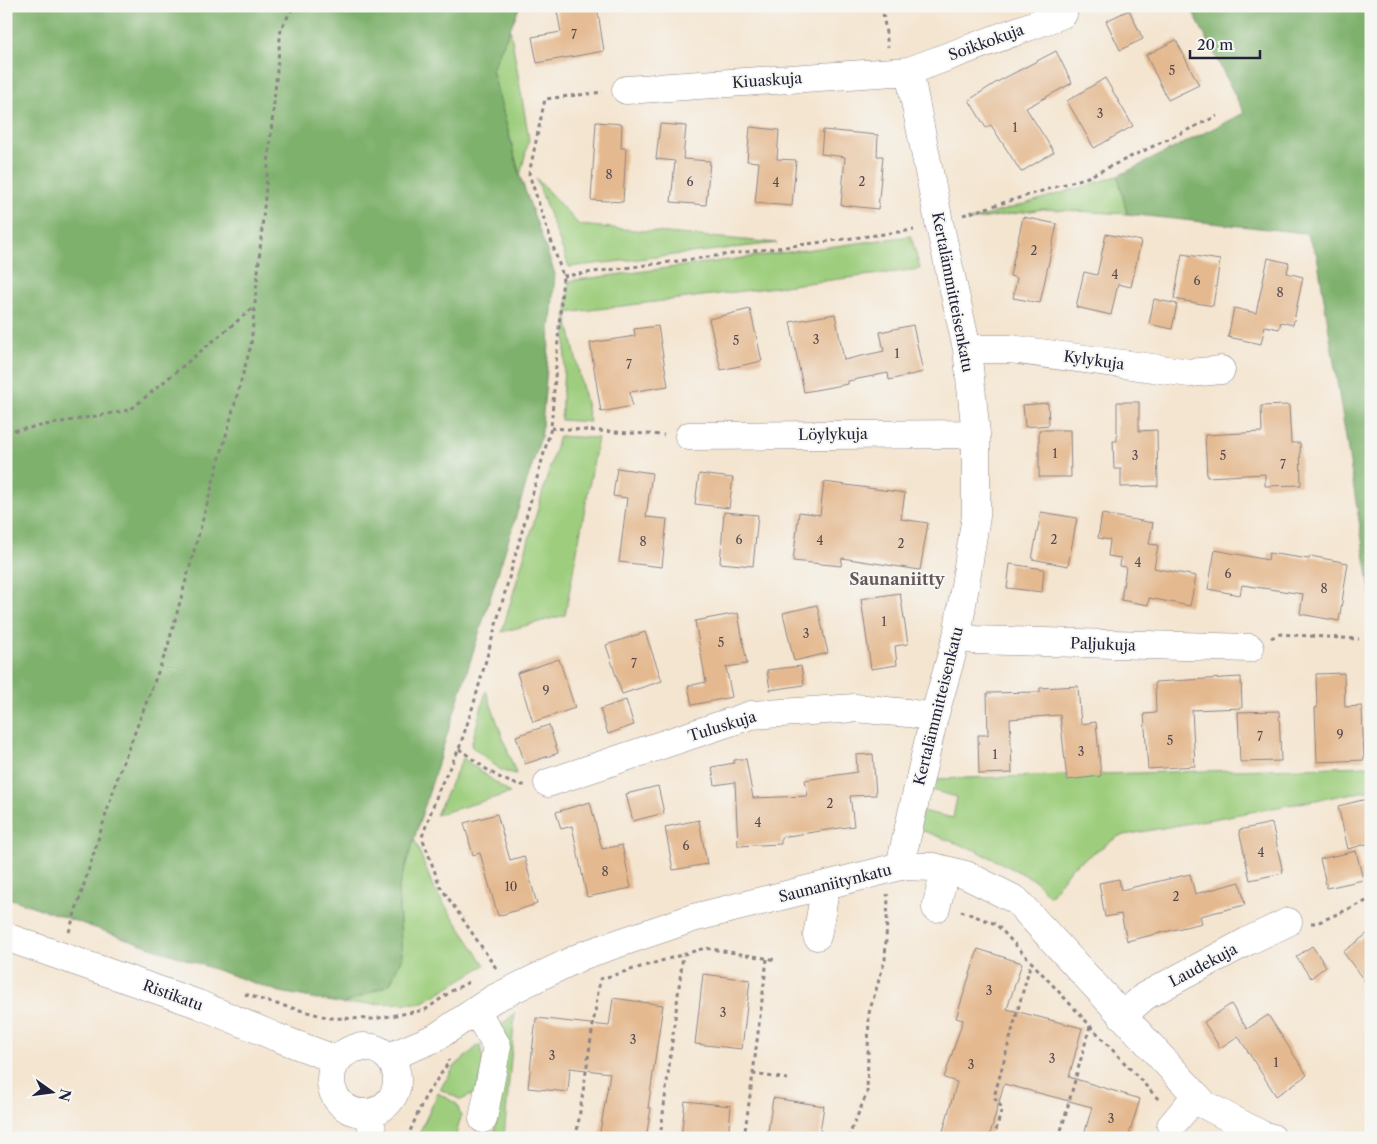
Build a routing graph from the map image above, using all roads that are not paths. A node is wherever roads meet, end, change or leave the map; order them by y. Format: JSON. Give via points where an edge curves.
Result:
{"nodes":[{"id":1,"x":1063,"y":14,"type":"dead end"},
{"id":2,"x":898,"y":72,"type":"junction"},
{"id":3,"x":626,"y":90,"type":"road end"},
{"id":4,"x":967,"y":349,"type":"junction"},
{"id":5,"x":1221,"y":370,"type":"dead end"},
{"id":6,"x":976,"y":434,"type":"junction"},
{"id":7,"x":690,"y":436,"type":"road end"},
{"id":8,"x":957,"y":636,"type":"junction"},
{"id":9,"x":1250,"y":648,"type":"road end"},
{"id":10,"x":934,"y":717,"type":"junction"},
{"id":11,"x":548,"y":783,"type":"road end"},
{"id":12,"x":889,"y":869,"type":"junction"},
{"id":13,"x":944,"y":870,"type":"junction"},
{"id":14,"x":826,"y":885,"type":"junction"},
{"id":15,"x":937,"y":905,"type":"road end"},
{"id":16,"x":1288,"y":922,"type":"road end"},
{"id":17,"x":817,"y":936,"type":"dead end"},
{"id":18,"x":6,"y":938,"type":"edge"},
{"id":19,"x":476,"y":1011,"type":"junction"},
{"id":20,"x":1122,"y":1016,"type":"junction"},
{"id":21,"x":389,"y":1058,"type":"junction"},
{"id":22,"x":337,"y":1060,"type":"junction"},
{"id":23,"x":1196,"y":1096,"type":"junction"},
{"id":24,"x":483,"y":1120,"type":"dead end"},
{"id":25,"x":1174,"y":1122,"type":"road end"},
{"id":26,"x":372,"y":1125,"type":"edge"},
{"id":27,"x":1272,"y":1138,"type":"edge"}],
"edges":[{"from":1,"to":2,"type":"street","name":"Soikkokuja"},
{"from":2,"to":3,"type":"street","name":"Kiuaskuja"},
{"from":2,"to":4,"type":"street","name":"Kertalämmitteisenkatu","via":[[930,226]]},
{"from":4,"to":5,"type":"street","name":"Kylykuja","via":[[1010,349],[1190,373]]},
{"from":4,"to":6,"type":"street","name":"Kertalämmitteisenkatu"},
{"from":6,"to":7,"type":"street","name":"Löylykuja"},
{"from":6,"to":8,"type":"street","name":"Kertalämmitteisenkatu","via":[[976,516]]},
{"from":8,"to":9,"type":"street","name":"Paljukuja","via":[[974,640]]},
{"from":8,"to":10,"type":"street","name":"Kertalämmitteisenkatu"},
{"from":10,"to":11,"type":"street","name":"Tuluskuja","via":[[855,708],[750,715]]},
{"from":10,"to":12,"type":"street","name":"Kertalämmitteisenkatu"},
{"from":12,"to":13,"type":"street","name":"Saunaniitynkatu","via":[[934,867]]},
{"from":12,"to":14,"type":"street","name":"Saunaniitynkatu"},
{"from":13,"to":15,"type":"street"},
{"from":13,"to":20,"type":"street","name":"Saunaniitynkatu","via":[[966,875],[1016,900]]},
{"from":14,"to":17,"type":"street"},
{"from":14,"to":19,"type":"street","name":"Saunaniitynkatu","via":[[693,918],[584,955]]},
{"from":16,"to":20,"type":"street","name":"Laudekuja","via":[[1145,996]]},
{"from":18,"to":22,"type":"street","name":"Ristikatu","via":[[198,1004]]},
{"from":19,"to":21,"type":"street","name":"Saunaniitynkatu","via":[[435,1038]]},
{"from":19,"to":24,"type":"street","via":[[497,1046]]},
{"from":20,"to":23,"type":"street","name":"Saunaniitynkatu"},
{"from":21,"to":22,"type":"street","via":[[378,1049],[366,1046],[354,1048]]},
{"from":21,"to":26,"type":"street","via":[[395,1067],[397,1083],[394,1094]]},
{"from":22,"to":26,"type":"street","via":[[331,1076],[336,1098],[350,1111],[361,1113]]},
{"from":23,"to":25,"type":"street"},
{"from":23,"to":27,"type":"street","name":"Saunaniitynkatu","via":[[1205,1105]]}]}
